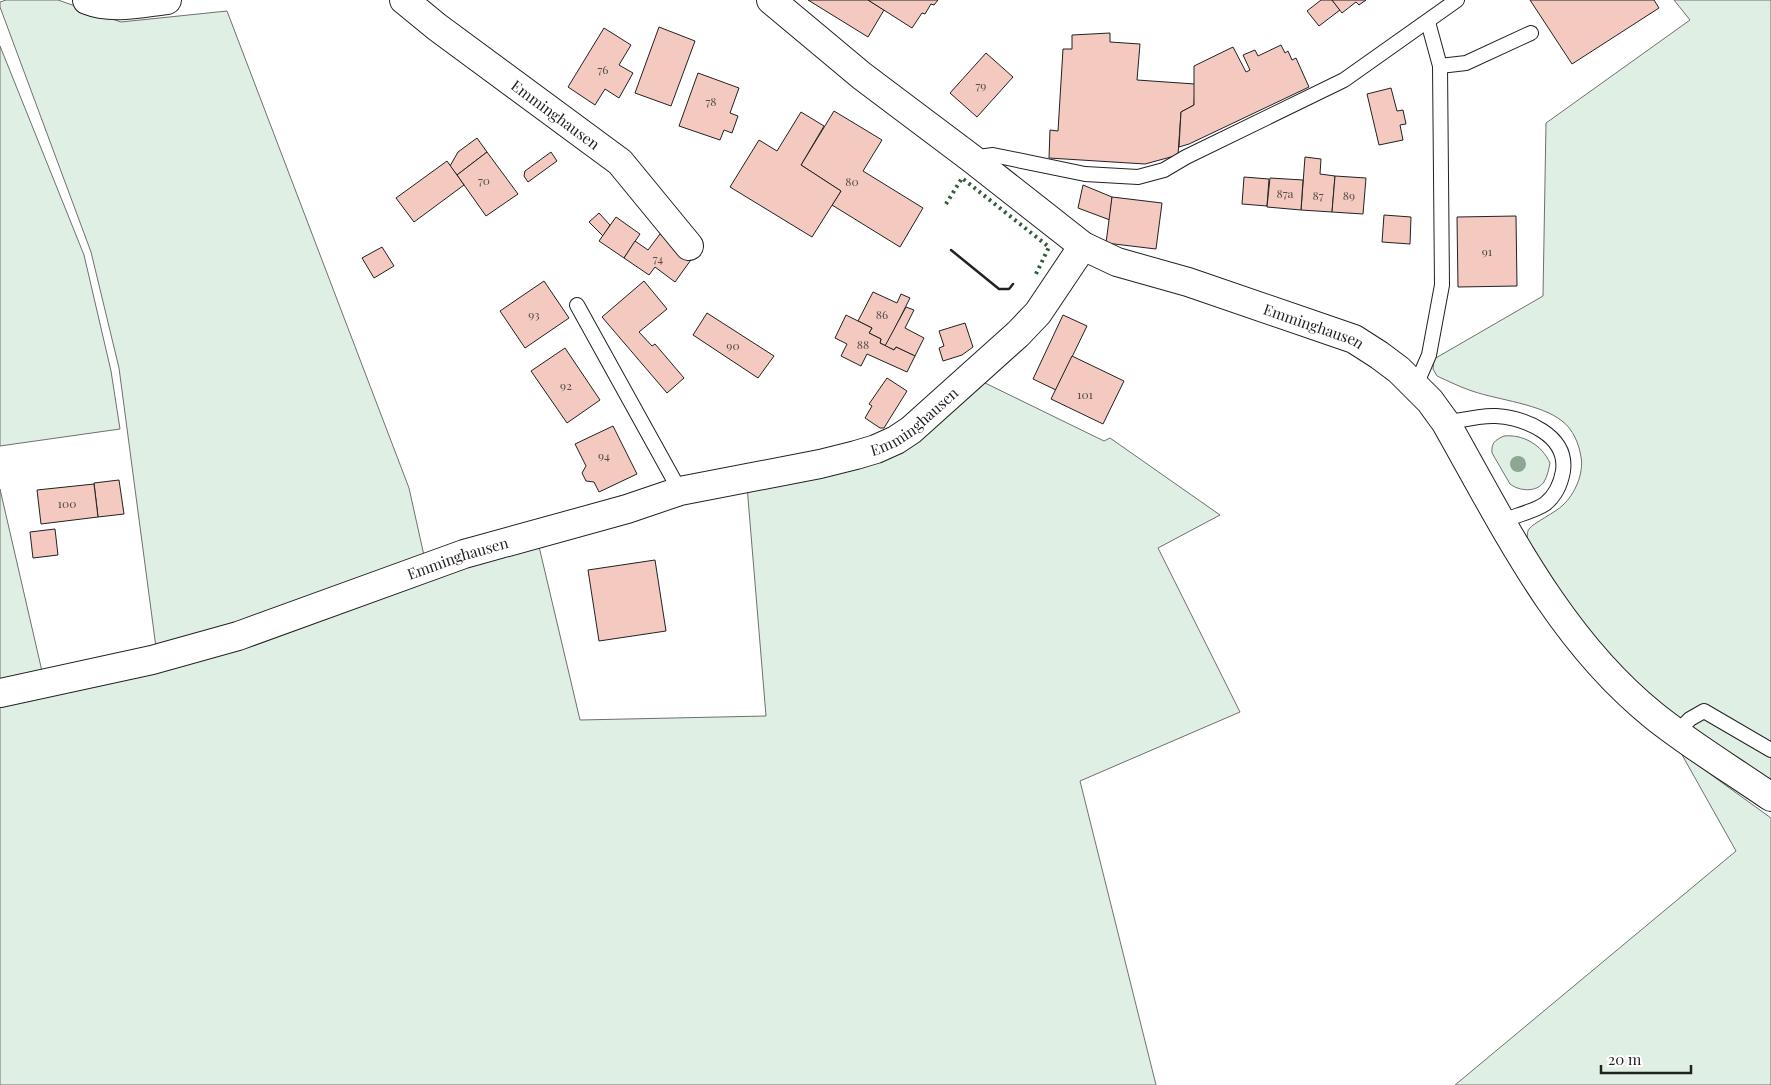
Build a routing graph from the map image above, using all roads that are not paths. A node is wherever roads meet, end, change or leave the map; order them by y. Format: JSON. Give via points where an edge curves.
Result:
{"nodes":[{"id":1,"x":87,"y":0,"type":"edge"},
{"id":2,"x":167,"y":0,"type":"edge"},
{"id":3,"x":404,"y":0,"type":"edge"},
{"id":4,"x":771,"y":0,"type":"edge"},
{"id":5,"x":1458,"y":0,"type":"edge"},
{"id":6,"x":1428,"y":22,"type":"junction"},
{"id":7,"x":1531,"y":33,"type":"dead end"},
{"id":8,"x":1440,"y":66,"type":"junction"},
{"id":9,"x":971,"y":158,"type":"junction"},
{"id":10,"x":689,"y":246,"type":"dead end"},
{"id":11,"x":1082,"y":246,"type":"junction"},
{"id":12,"x":577,"y":305,"type":"dead end"},
{"id":13,"x":1407,"y":378,"type":"junction"},
{"id":14,"x":1446,"y":423,"type":"junction"},
{"id":15,"x":680,"y":491,"type":"junction"},
{"id":16,"x":1502,"y":521,"type":"junction"},
{"id":17,"x":0,"y":693,"type":"edge"},
{"id":18,"x":1676,"y":733,"type":"junction"},
{"id":19,"x":1771,"y":750,"type":"edge"},
{"id":20,"x":1771,"y":797,"type":"edge"}],
"edges":[{"from":1,"to":2,"type":"street","via":[[119,6]]},
{"from":3,"to":10,"type":"street","name":"Emminghausen","via":[[437,28],[620,162]]},
{"from":4,"to":9,"type":"street","name":"Emminghausen","via":[[862,76]]},
{"from":5,"to":6,"type":"lane"},
{"from":6,"to":8,"type":"lane"},
{"from":6,"to":9,"type":"lane","via":[[1344,80],[1164,170],[1138,177],[1114,177],[993,155]]},
{"from":7,"to":8,"type":"lane","via":[[1466,63]]},
{"from":8,"to":13,"type":"lane","via":[[1442,286],[1429,355]]},
{"from":9,"to":11,"type":"street","name":"Emminghausen"},
{"from":11,"to":13,"type":"street","name":"Emminghausen","via":[[1117,262],[1188,282],[1354,339],[1379,354]]},
{"from":11,"to":15,"type":"street","name":"Emminghausen","via":[[1038,313],[1018,334],[933,412],[896,440],[876,449],[820,464]]},
{"from":12,"to":15,"type":"lane"},
{"from":13,"to":14,"type":"street","name":"Emminghausen"},
{"from":14,"to":16,"type":"street","name":"Emminghausen"},
{"from":14,"to":16,"type":"lane","via":[[1497,416],[1542,429],[1555,440],[1563,468],[1553,496],[1544,504]]},
{"from":15,"to":17,"type":"street","name":"Emminghausen","via":[[464,554],[238,636],[152,660]]},
{"from":16,"to":18,"type":"street","name":"Emminghausen","via":[[1544,593],[1591,654],[1627,692]]},
{"from":18,"to":19,"type":"lane","via":[[1704,711]]},
{"from":18,"to":20,"type":"street","name":"Emminghausen"}]}
